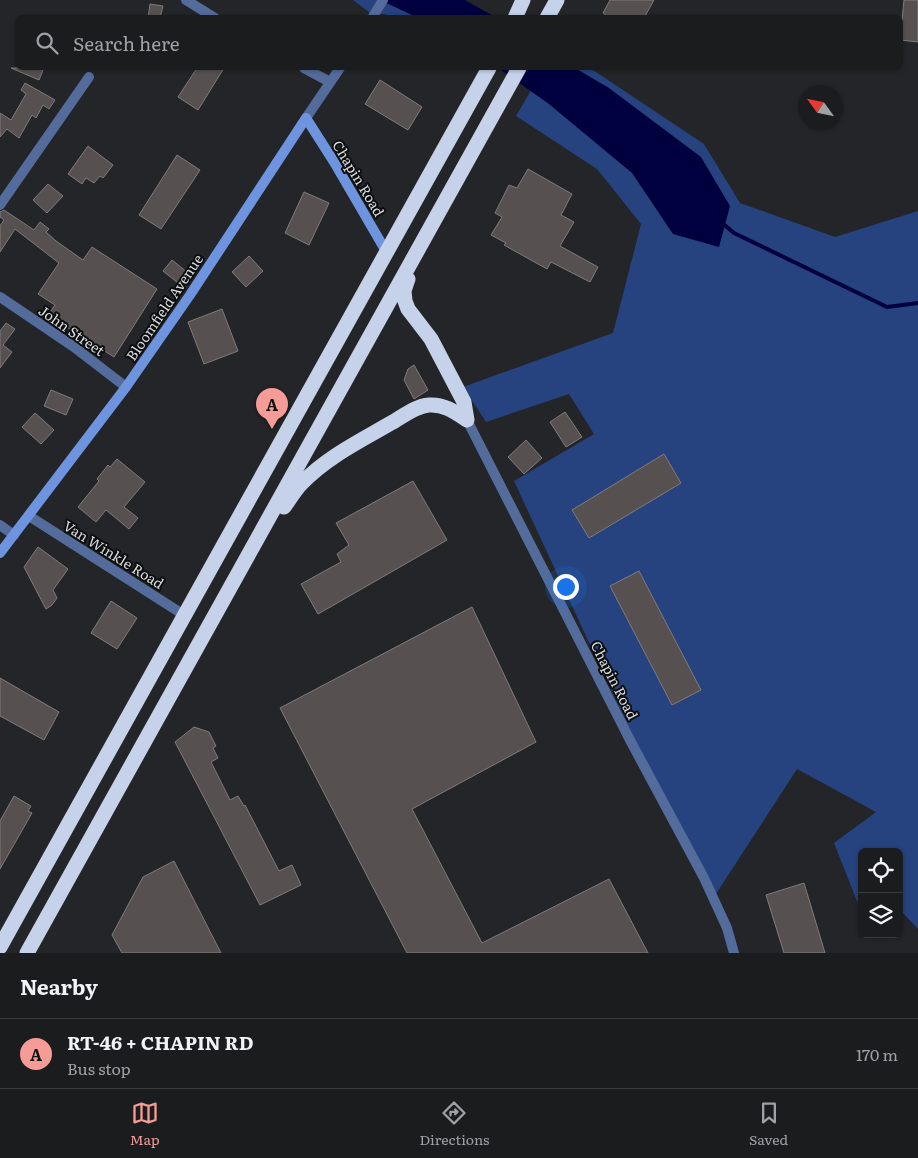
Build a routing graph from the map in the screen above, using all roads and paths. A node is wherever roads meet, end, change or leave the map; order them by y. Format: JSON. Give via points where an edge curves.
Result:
{"nodes":[{"id":1,"x":186,"y":0,"type":"edge"},
{"id":2,"x":383,"y":0,"type":"edge"},
{"id":3,"x":523,"y":0,"type":"edge"},
{"id":4,"x":556,"y":0,"type":"edge"},
{"id":5,"x":210,"y":15,"type":"edge"},
{"id":6,"x":374,"y":15,"type":"edge"},
{"id":7,"x":516,"y":15,"type":"edge"},
{"id":8,"x":548,"y":15,"type":"edge"},
{"id":9,"x":308,"y":70,"type":"edge"},
{"id":10,"x":339,"y":70,"type":"edge"},
{"id":11,"x":488,"y":70,"type":"edge"},
{"id":12,"x":518,"y":70,"type":"edge"},
{"id":13,"x":88,"y":77,"type":"dead end"},
{"id":14,"x":330,"y":82,"type":"junction"},
{"id":15,"x":306,"y":118,"type":"junction"},
{"id":16,"x":0,"y":205,"type":"edge"},
{"id":17,"x":387,"y":253,"type":"junction"},
{"id":18,"x":414,"y":259,"type":"junction"},
{"id":19,"x":0,"y":297,"type":"edge"},
{"id":20,"x":126,"y":387,"type":"junction"},
{"id":21,"x":467,"y":420,"type":"junction"},
{"id":22,"x":29,"y":516,"type":"junction"},
{"id":23,"x":0,"y":526,"type":"edge"},
{"id":24,"x":14,"y":535,"type":"junction"},
{"id":25,"x":251,"y":550,"type":"junction"},
{"id":26,"x":0,"y":553,"type":"edge"},
{"id":27,"x":184,"y":615,"type":"junction"},
{"id":28,"x":0,"y":947,"type":"edge"},
{"id":29,"x":27,"y":953,"type":"edge"},
{"id":30,"x":734,"y":953,"type":"edge"}],
"edges":[{"from":1,"to":5,"type":"street"},
{"from":2,"to":6,"type":"street"},
{"from":3,"to":7,"type":"highway"},
{"from":4,"to":8,"type":"highway"},
{"from":9,"to":14,"type":"street"},
{"from":10,"to":14,"type":"street","name":"Bloomfield Avenue"},
{"from":11,"to":17,"type":"highway"},
{"from":12,"to":18,"type":"highway"},
{"from":13,"to":16,"type":"street"},
{"from":14,"to":15,"type":"street","name":"Bloomfield Avenue"},
{"from":15,"to":17,"type":"street","name":"Chapin Road"},
{"from":15,"to":20,"type":"street","name":"Bloomfield Avenue"},
{"from":17,"to":27,"type":"highway"},
{"from":18,"to":21,"type":"highway","via":[[404,292],[405,300],[415,320],[431,339],[464,402]]},
{"from":18,"to":25,"type":"highway"},
{"from":19,"to":20,"type":"street","name":"John Street"},
{"from":20,"to":22,"type":"street","name":"Bloomfield Avenue"},
{"from":21,"to":25,"type":"highway","via":[[450,409],[427,405],[342,450],[302,484]]},
{"from":21,"to":30,"type":"street","name":"Chapin Road","via":[[704,878],[727,928]]},
{"from":22,"to":24,"type":"street","name":"Bloomfield Avenue"},
{"from":22,"to":27,"type":"street","name":"Van Winkle Road"},
{"from":23,"to":24,"type":"street"},
{"from":24,"to":26,"type":"street","name":"Bloomfield Avenue"},
{"from":25,"to":29,"type":"highway"},
{"from":27,"to":28,"type":"highway"}]}
